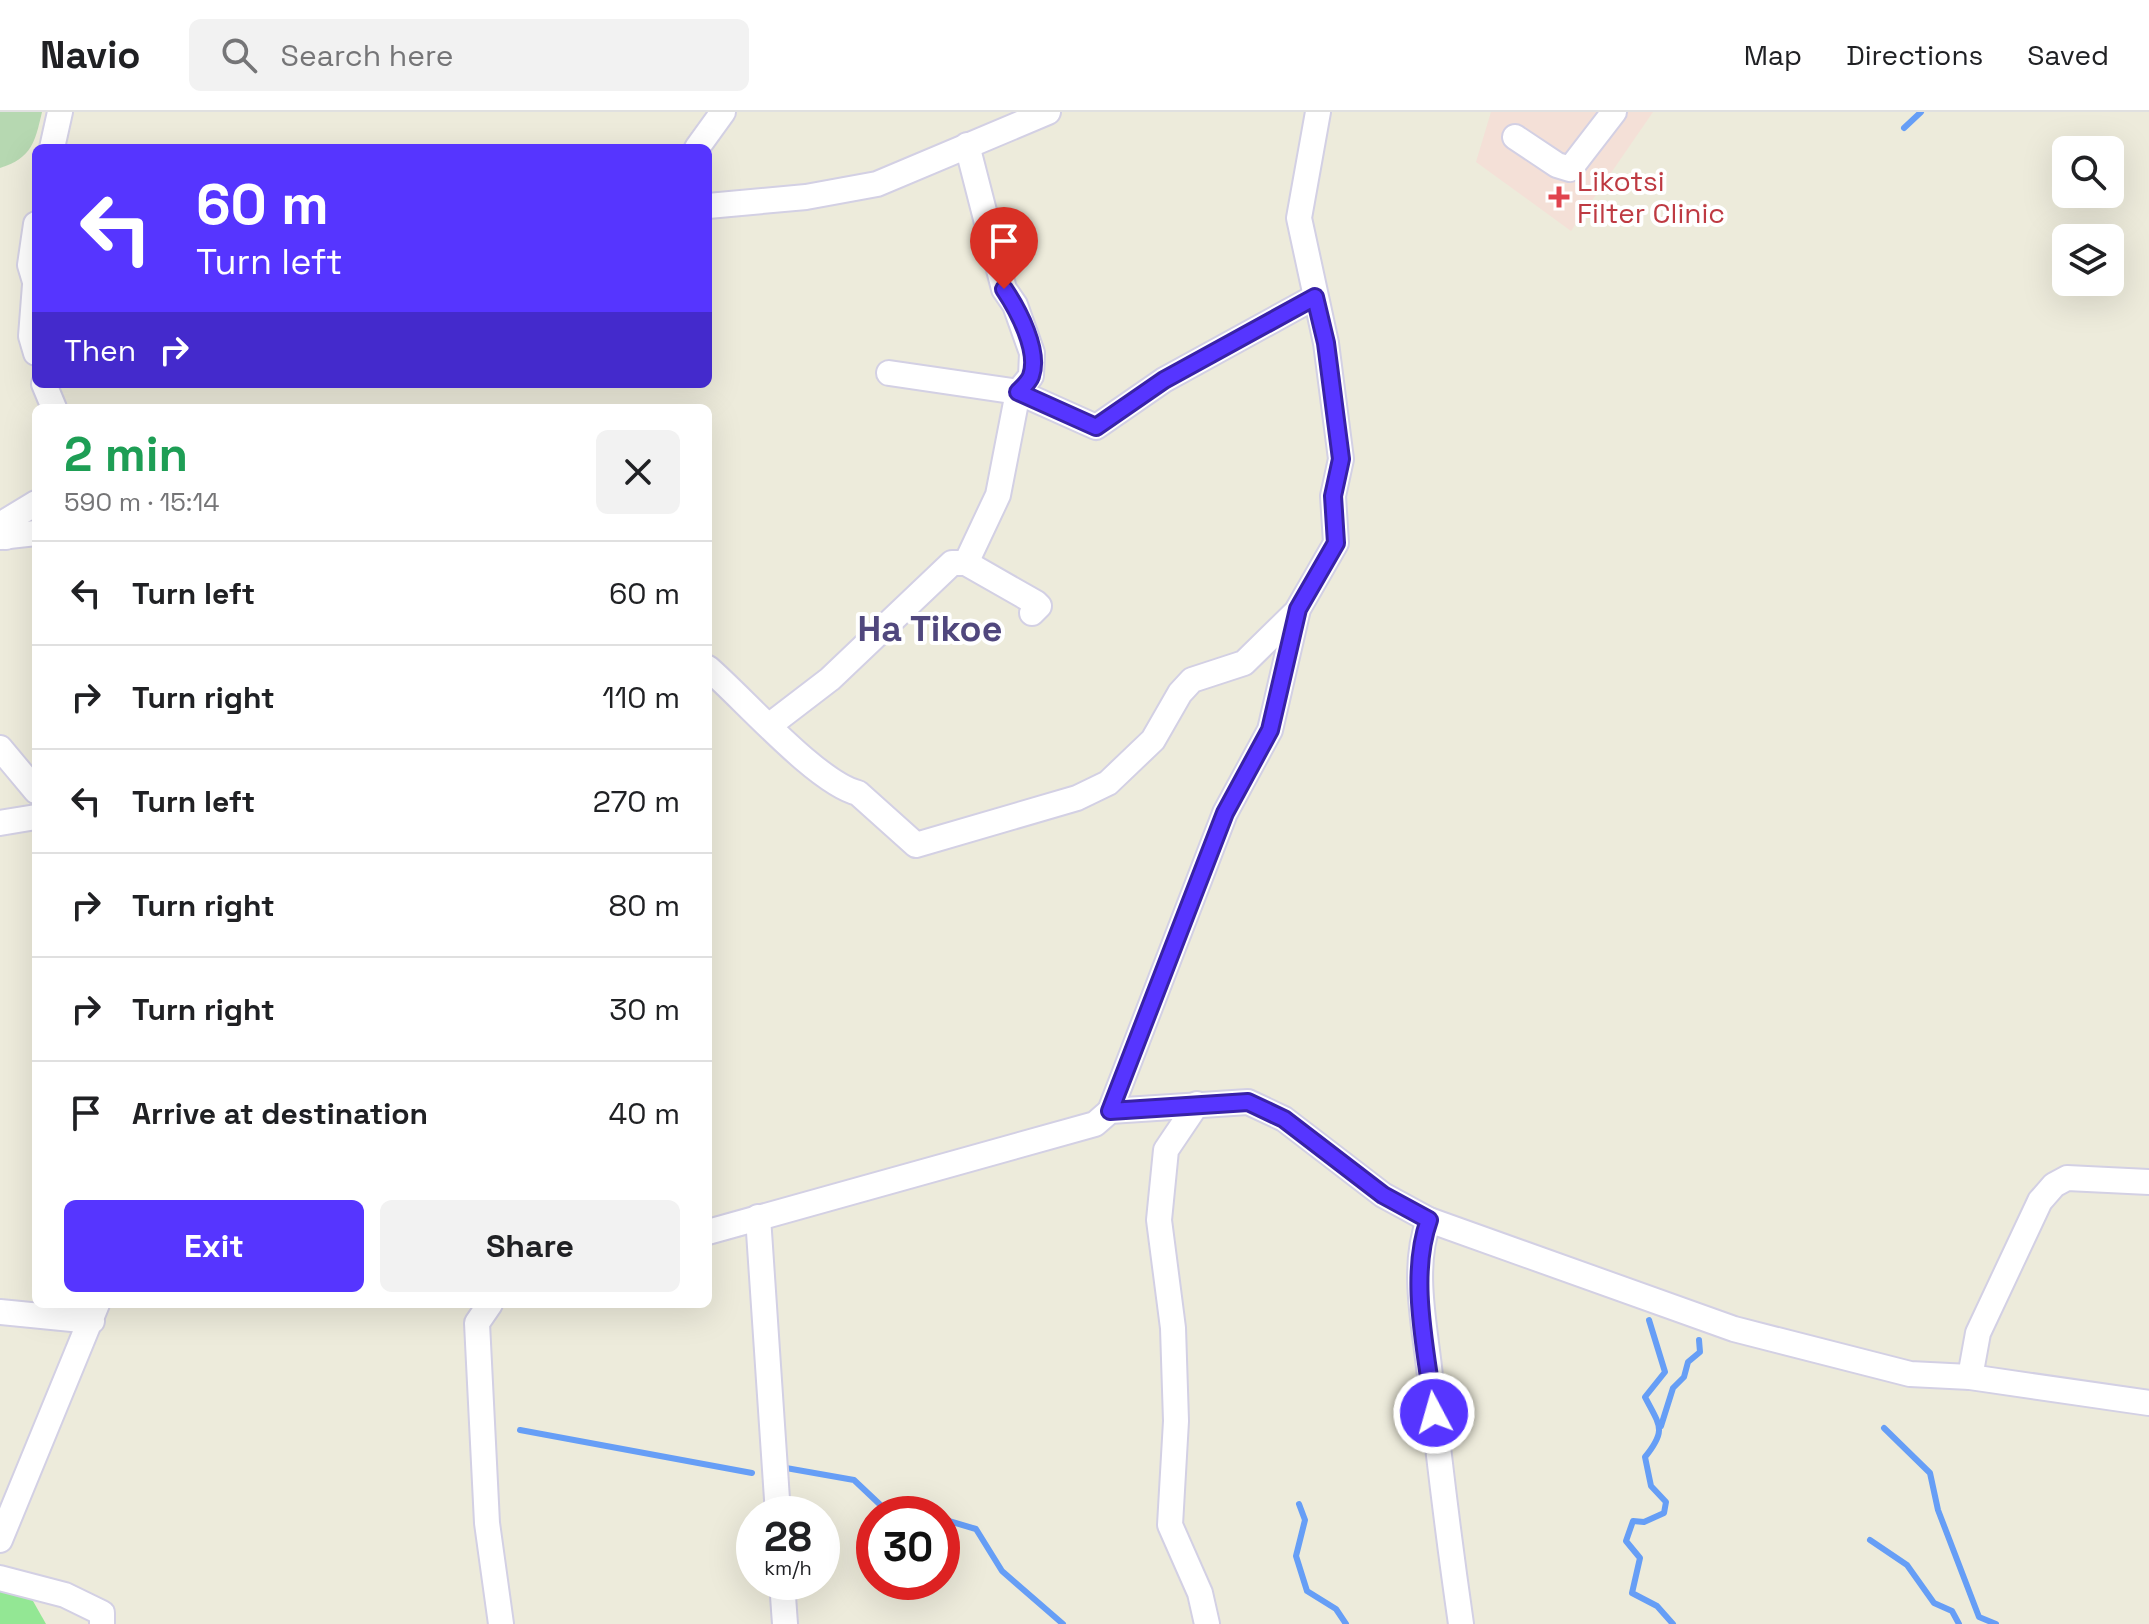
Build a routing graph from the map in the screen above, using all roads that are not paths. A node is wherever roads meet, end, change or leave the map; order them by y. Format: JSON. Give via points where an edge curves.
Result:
{"nodes":[{"id":1,"x":60,"y":112,"type":"edge"},
{"id":2,"x":723,"y":112,"type":"edge"},
{"id":3,"x":1048,"y":112,"type":"edge"},
{"id":4,"x":1318,"y":112,"type":"edge"},
{"id":5,"x":1614,"y":112,"type":"edge"},
{"id":6,"x":1515,"y":137,"type":"dead end"},
{"id":7,"x":53,"y":144,"type":"edge"},
{"id":8,"x":700,"y":144,"type":"edge"},
{"id":9,"x":967,"y":145,"type":"junction"},
{"id":10,"x":712,"y":206,"type":"edge"},
{"id":11,"x":32,"y":251,"type":"edge"},
{"id":12,"x":32,"y":273,"type":"edge"},
{"id":13,"x":1315,"y":297,"type":"junction"},
{"id":14,"x":889,"y":373,"type":"dead end"},
{"id":15,"x":1018,"y":392,"type":"junction"},
{"id":16,"x":32,"y":505,"type":"edge"},
{"id":17,"x":32,"y":533,"type":"edge"},
{"id":18,"x":3,"y":537,"type":"edge"},
{"id":19,"x":959,"y":563,"type":"junction"},
{"id":20,"x":1298,"y":609,"type":"junction"},
{"id":21,"x":1032,"y":613,"type":"dead end"},
{"id":22,"x":712,"y":672,"type":"edge"},
{"id":23,"x":770,"y":725,"type":"junction"},
{"id":24,"x":0,"y":748,"type":"edge"},
{"id":25,"x":32,"y":786,"type":"edge"},
{"id":26,"x":32,"y":818,"type":"edge"},
{"id":27,"x":0,"y":823,"type":"edge"},
{"id":28,"x":1197,"y":1104,"type":"junction"},
{"id":29,"x":1110,"y":1111,"type":"junction"},
{"id":30,"x":2149,"y":1182,"type":"edge"},
{"id":31,"x":758,"y":1217,"type":"junction"},
{"id":32,"x":1429,"y":1220,"type":"junction"},
{"id":33,"x":712,"y":1231,"type":"edge"},
{"id":34,"x":487,"y":1308,"type":"edge"},
{"id":35,"x":0,"y":1312,"type":"edge"},
{"id":36,"x":94,"y":1312,"type":"edge"},
{"id":37,"x":1970,"y":1377,"type":"junction"},
{"id":38,"x":2149,"y":1403,"type":"edge"},
{"id":39,"x":777,"y":1496,"type":"edge"},
{"id":40,"x":0,"y":1540,"type":"edge"},
{"id":41,"x":0,"y":1578,"type":"edge"},
{"id":42,"x":783,"y":1600,"type":"edge"},
{"id":43,"x":102,"y":1624,"type":"edge"},
{"id":44,"x":501,"y":1624,"type":"edge"},
{"id":45,"x":785,"y":1624,"type":"edge"},
{"id":46,"x":1207,"y":1624,"type":"edge"},
{"id":47,"x":1461,"y":1624,"type":"edge"}],
"edges":[{"from":1,"to":7,"type":"street"},
{"from":2,"to":8,"type":"street"},
{"from":3,"to":9,"type":"street"},
{"from":4,"to":13,"type":"street","via":[[1299,218]]},
{"from":5,"to":6,"type":"street","via":[[1570,169]]},
{"from":9,"to":10,"type":"street","via":[[877,184]]},
{"from":9,"to":15,"type":"street","via":[[1004,289],[1032,353],[1031,376]]},
{"from":11,"to":12,"type":"street"},
{"from":13,"to":15,"type":"street","via":[[1164,380],[1096,427]]},
{"from":13,"to":20,"type":"street","via":[[1341,459],[1333,496],[1336,543]]},
{"from":14,"to":15,"type":"street"},
{"from":15,"to":19,"type":"street","via":[[998,495]]},
{"from":16,"to":18,"type":"street","via":[[8,520]]},
{"from":17,"to":18,"type":"street"},
{"from":19,"to":21,"type":"street","via":[[1036,603]]},
{"from":19,"to":23,"type":"street","via":[[841,670]]},
{"from":20,"to":23,"type":"street","via":[[1244,663],[1192,680],[1153,740],[1108,783],[1077,798],[916,845]]},
{"from":20,"to":29,"type":"street","via":[[1270,730],[1225,813]]},
{"from":22,"to":23,"type":"street"},
{"from":24,"to":25,"type":"street"},
{"from":26,"to":27,"type":"street"},
{"from":28,"to":29,"type":"street"},
{"from":28,"to":32,"type":"street","via":[[1248,1102],[1284,1119],[1383,1195]]},
{"from":28,"to":46,"type":"street","via":[[1166,1150],[1159,1220],[1176,1421],[1170,1525],[1200,1593]]},
{"from":29,"to":31,"type":"street","via":[[1095,1124]]},
{"from":30,"to":37,"type":"street","via":[[2067,1178],[2054,1185],[2040,1201],[1978,1333]]},
{"from":31,"to":33,"type":"street"},
{"from":31,"to":39,"type":"street"},
{"from":32,"to":37,"type":"street","via":[[1734,1329],[1910,1374]]},
{"from":32,"to":47,"type":"street","via":[[1421,1243],[1421,1289]]},
{"from":34,"to":44,"type":"street","via":[[477,1323],[487,1523]]},
{"from":35,"to":36,"type":"street"},
{"from":36,"to":40,"type":"street"},
{"from":37,"to":38,"type":"street"},
{"from":41,"to":43,"type":"street","via":[[65,1595],[102,1613]]},
{"from":42,"to":45,"type":"street"}]}
